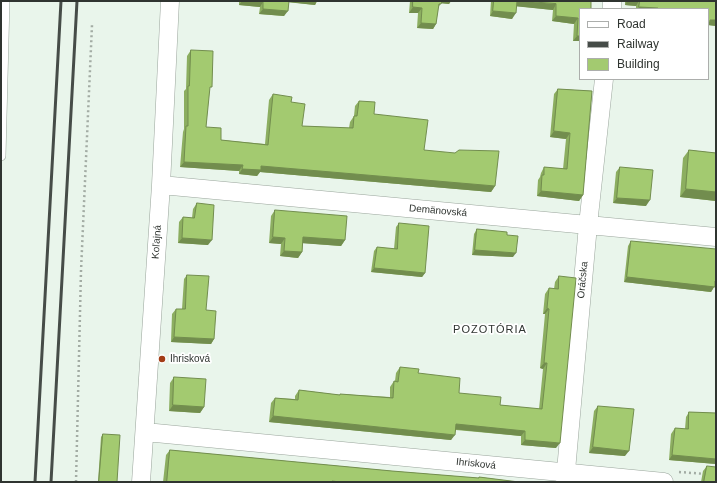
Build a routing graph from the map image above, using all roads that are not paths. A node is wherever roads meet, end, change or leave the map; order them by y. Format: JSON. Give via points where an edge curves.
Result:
{"nodes":[{"id":1,"x":5,"y":1,"type":"edge"},
{"id":2,"x":170,"y":1,"type":"edge"},
{"id":3,"x":604,"y":80,"type":"edge"},
{"id":4,"x":1,"y":156,"type":"edge"},
{"id":5,"x":161,"y":185,"type":"junction"},
{"id":6,"x":588,"y":225,"type":"junction"},
{"id":7,"x":716,"y":237,"type":"edge"},
{"id":8,"x":145,"y":432,"type":"junction"},
{"id":9,"x":565,"y":477,"type":"edge"},
{"id":10,"x":671,"y":477,"type":"edge"},
{"id":11,"x":141,"y":482,"type":"edge"}],
"edges":[{"from":1,"to":4,"type":"lane"},
{"from":2,"to":5,"type":"street","name":"Koľajná"},
{"from":3,"to":6,"type":"street","name":"Oráčska"},
{"from":5,"to":6,"type":"street","name":"Demänovská"},
{"from":5,"to":8,"type":"street","name":"Koľajná"},
{"from":6,"to":7,"type":"street","name":"Demänovská"},
{"from":6,"to":9,"type":"street","name":"Oráčska"},
{"from":8,"to":9,"type":"street","name":"Ihrisková"},
{"from":8,"to":11,"type":"street","name":"Koľajná"},
{"from":9,"to":10,"type":"street","name":"Ihrisková"}]}
